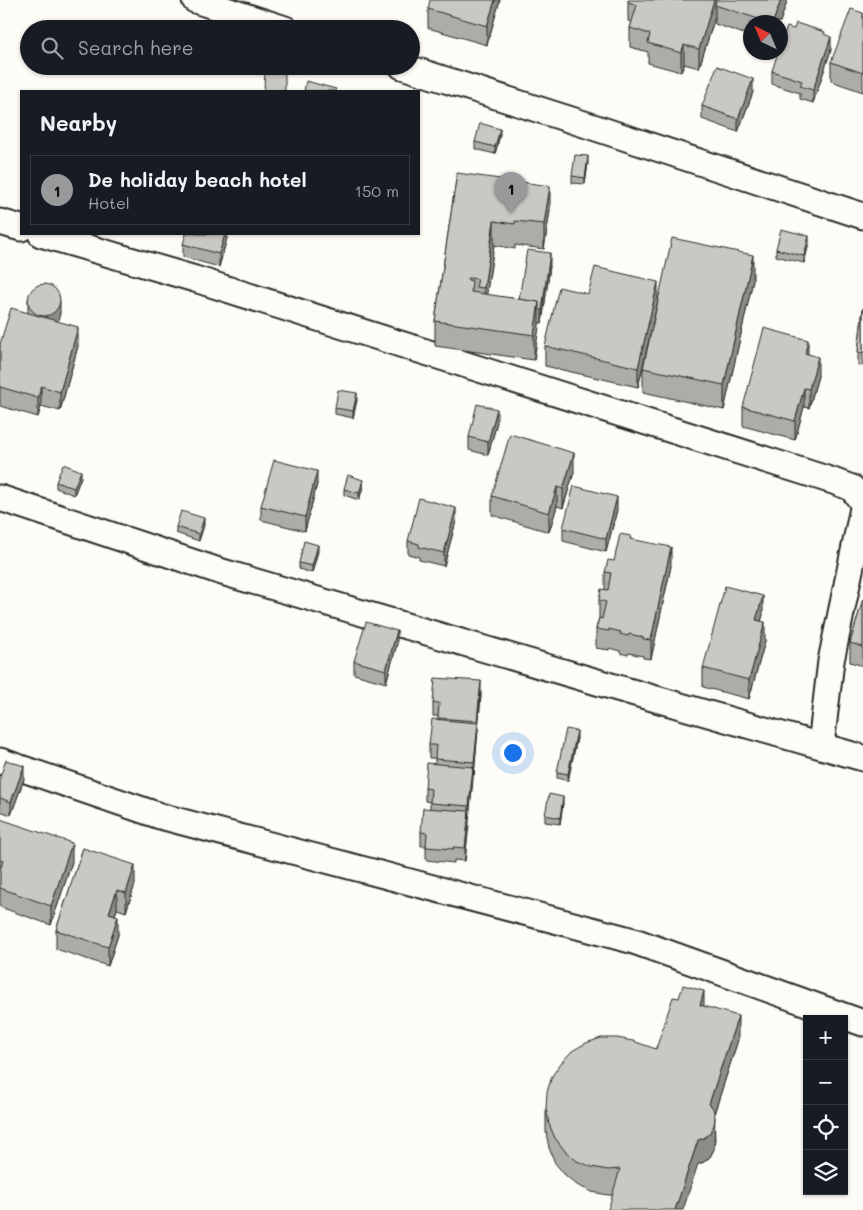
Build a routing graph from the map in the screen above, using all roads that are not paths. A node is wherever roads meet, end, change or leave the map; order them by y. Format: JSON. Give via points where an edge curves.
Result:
{"nodes":[{"id":1,"x":196,"y":0,"type":"edge"},
{"id":2,"x":257,"y":20,"type":"edge"},
{"id":3,"x":420,"y":72,"type":"edge"},
{"id":4,"x":863,"y":216,"type":"edge"},
{"id":5,"x":0,"y":222,"type":"edge"},
{"id":6,"x":20,"y":228,"type":"edge"},
{"id":7,"x":44,"y":235,"type":"edge"},
{"id":8,"x":0,"y":498,"type":"edge"},
{"id":9,"x":863,"y":502,"type":"edge"},
{"id":10,"x":863,"y":508,"type":"edge"},
{"id":11,"x":821,"y":745,"type":"junction"},
{"id":12,"x":863,"y":758,"type":"edge"},
{"id":13,"x":0,"y":761,"type":"edge"},
{"id":14,"x":863,"y":1023,"type":"edge"}],
"edges":[{"from":1,"to":2,"type":"street"},
{"from":3,"to":4,"type":"street"},
{"from":5,"to":6,"type":"street"},
{"from":7,"to":9,"type":"street","via":[[195,279],[833,481],[852,488]]},
{"from":8,"to":11,"type":"street","via":[[219,571]]},
{"from":10,"to":11,"type":"street","via":[[831,661]]},
{"from":11,"to":12,"type":"street"},
{"from":13,"to":14,"type":"street","via":[[160,816],[634,941]]}]}
